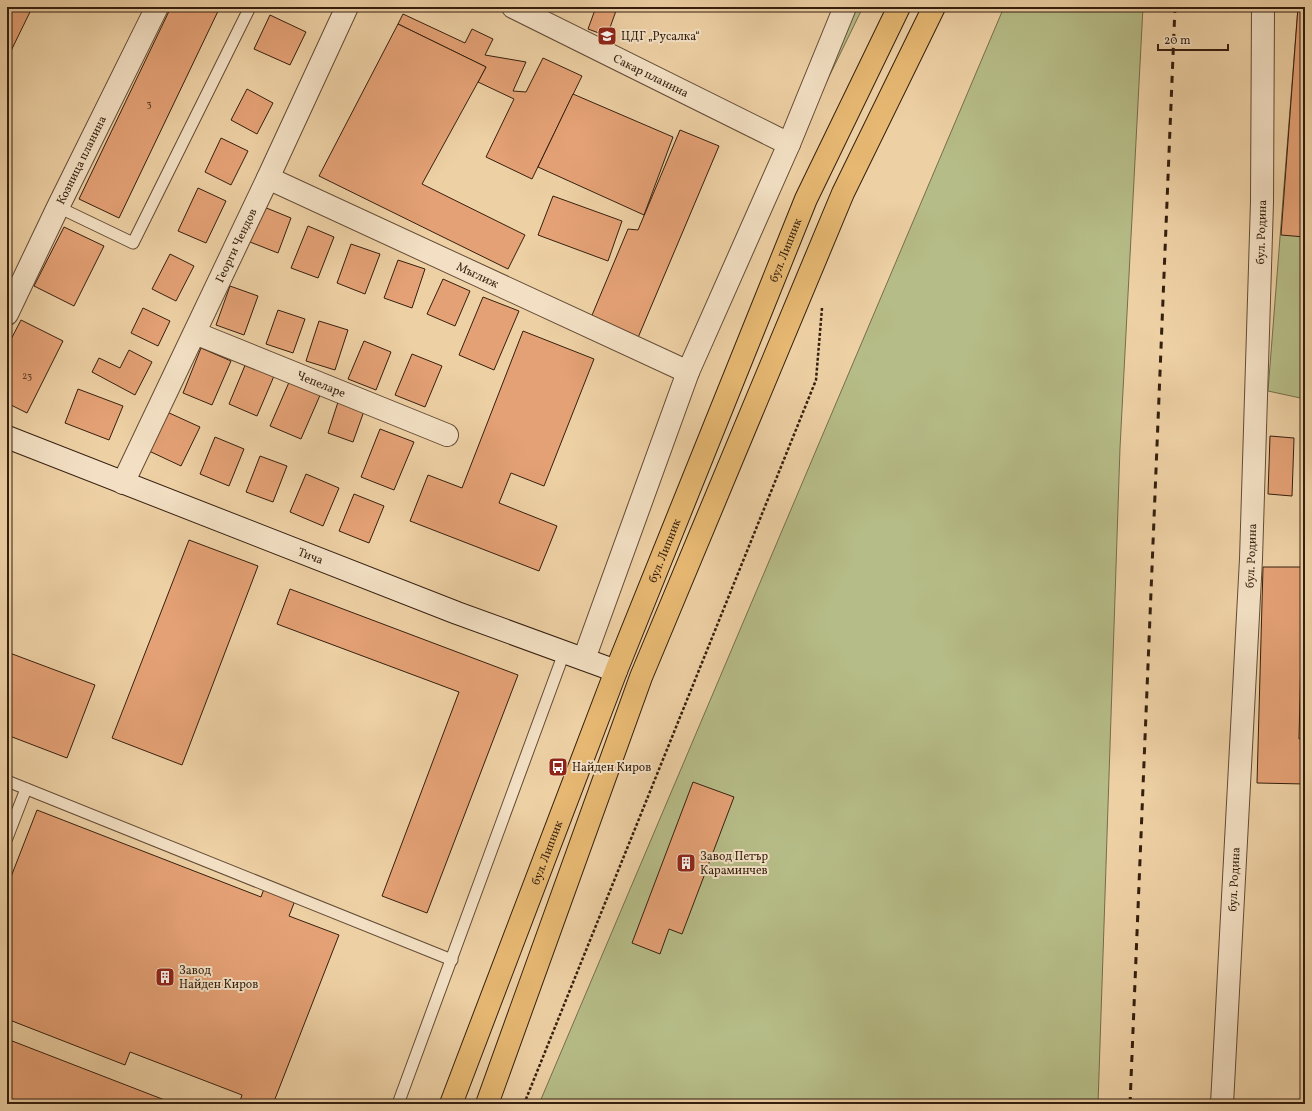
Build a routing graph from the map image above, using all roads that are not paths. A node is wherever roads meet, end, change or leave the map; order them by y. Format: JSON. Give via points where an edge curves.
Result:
{"nodes":[{"id":1,"x":157,"y":7,"type":"edge"},
{"id":2,"x":250,"y":7,"type":"edge"},
{"id":3,"x":347,"y":7,"type":"edge"},
{"id":4,"x":513,"y":7,"type":"edge"},
{"id":5,"x":845,"y":7,"type":"edge"},
{"id":6,"x":899,"y":7,"type":"edge"},
{"id":7,"x":934,"y":7,"type":"edge"},
{"id":8,"x":1263,"y":7,"type":"edge"},
{"id":9,"x":788,"y":144,"type":"junction"},
{"id":10,"x":268,"y":178,"type":"junction"},
{"id":11,"x":58,"y":207,"type":"junction"},
{"id":12,"x":7,"y":314,"type":"edge"},
{"id":13,"x":195,"y":333,"type":"junction"},
{"id":14,"x":688,"y":372,"type":"junction"},
{"id":15,"x":447,"y":435,"type":"dead end"},
{"id":16,"x":7,"y":437,"type":"edge"},
{"id":17,"x":124,"y":483,"type":"junction"},
{"id":18,"x":574,"y":656,"type":"junction"},
{"id":19,"x":616,"y":671,"type":"junction"},
{"id":20,"x":7,"y":781,"type":"edge"},
{"id":21,"x":26,"y":789,"type":"junction"},
{"id":22,"x":7,"y":838,"type":"edge"},
{"id":23,"x":452,"y":960,"type":"junction"},
{"id":24,"x":398,"y":1104,"type":"edge"},
{"id":25,"x":450,"y":1104,"type":"edge"},
{"id":26,"x":487,"y":1104,"type":"edge"},
{"id":27,"x":1222,"y":1104,"type":"edge"}],
"edges":[{"from":1,"to":11,"type":"street","name":"Козница планина"},
{"from":2,"to":11,"type":"lane","via":[[133,243]]},
{"from":3,"to":10,"type":"street","name":"Георги Чендов"},
{"from":4,"to":9,"type":"street","name":"Сакар планина"},
{"from":5,"to":9,"type":"street"},
{"from":6,"to":19,"type":"main road","name":"бул. Липник","via":[[806,199]]},
{"from":7,"to":26,"type":"main road","via":[[843,193],[641,677]]},
{"from":8,"to":27,"type":"street","name":"бул. Родина","via":[[1262,202],[1251,559]]},
{"from":9,"to":14,"type":"street"},
{"from":10,"to":13,"type":"street","name":"Георги Чендов"},
{"from":10,"to":14,"type":"street","name":"Мъглиж"},
{"from":11,"to":12,"type":"street","name":"Козница планина"},
{"from":13,"to":15,"type":"street","name":"Чепеларе"},
{"from":13,"to":17,"type":"street","name":"Георги Чендов"},
{"from":14,"to":18,"type":"street"},
{"from":16,"to":17,"type":"street","name":"Тича"},
{"from":17,"to":18,"type":"street","name":"Тича"},
{"from":18,"to":19,"type":"street","name":"Тича"},
{"from":18,"to":23,"type":"lane"},
{"from":19,"to":25,"type":"main road","name":"бул. Липник"},
{"from":20,"to":21,"type":"lane"},
{"from":21,"to":22,"type":"lane"},
{"from":21,"to":23,"type":"lane"},
{"from":23,"to":24,"type":"lane"}]}
